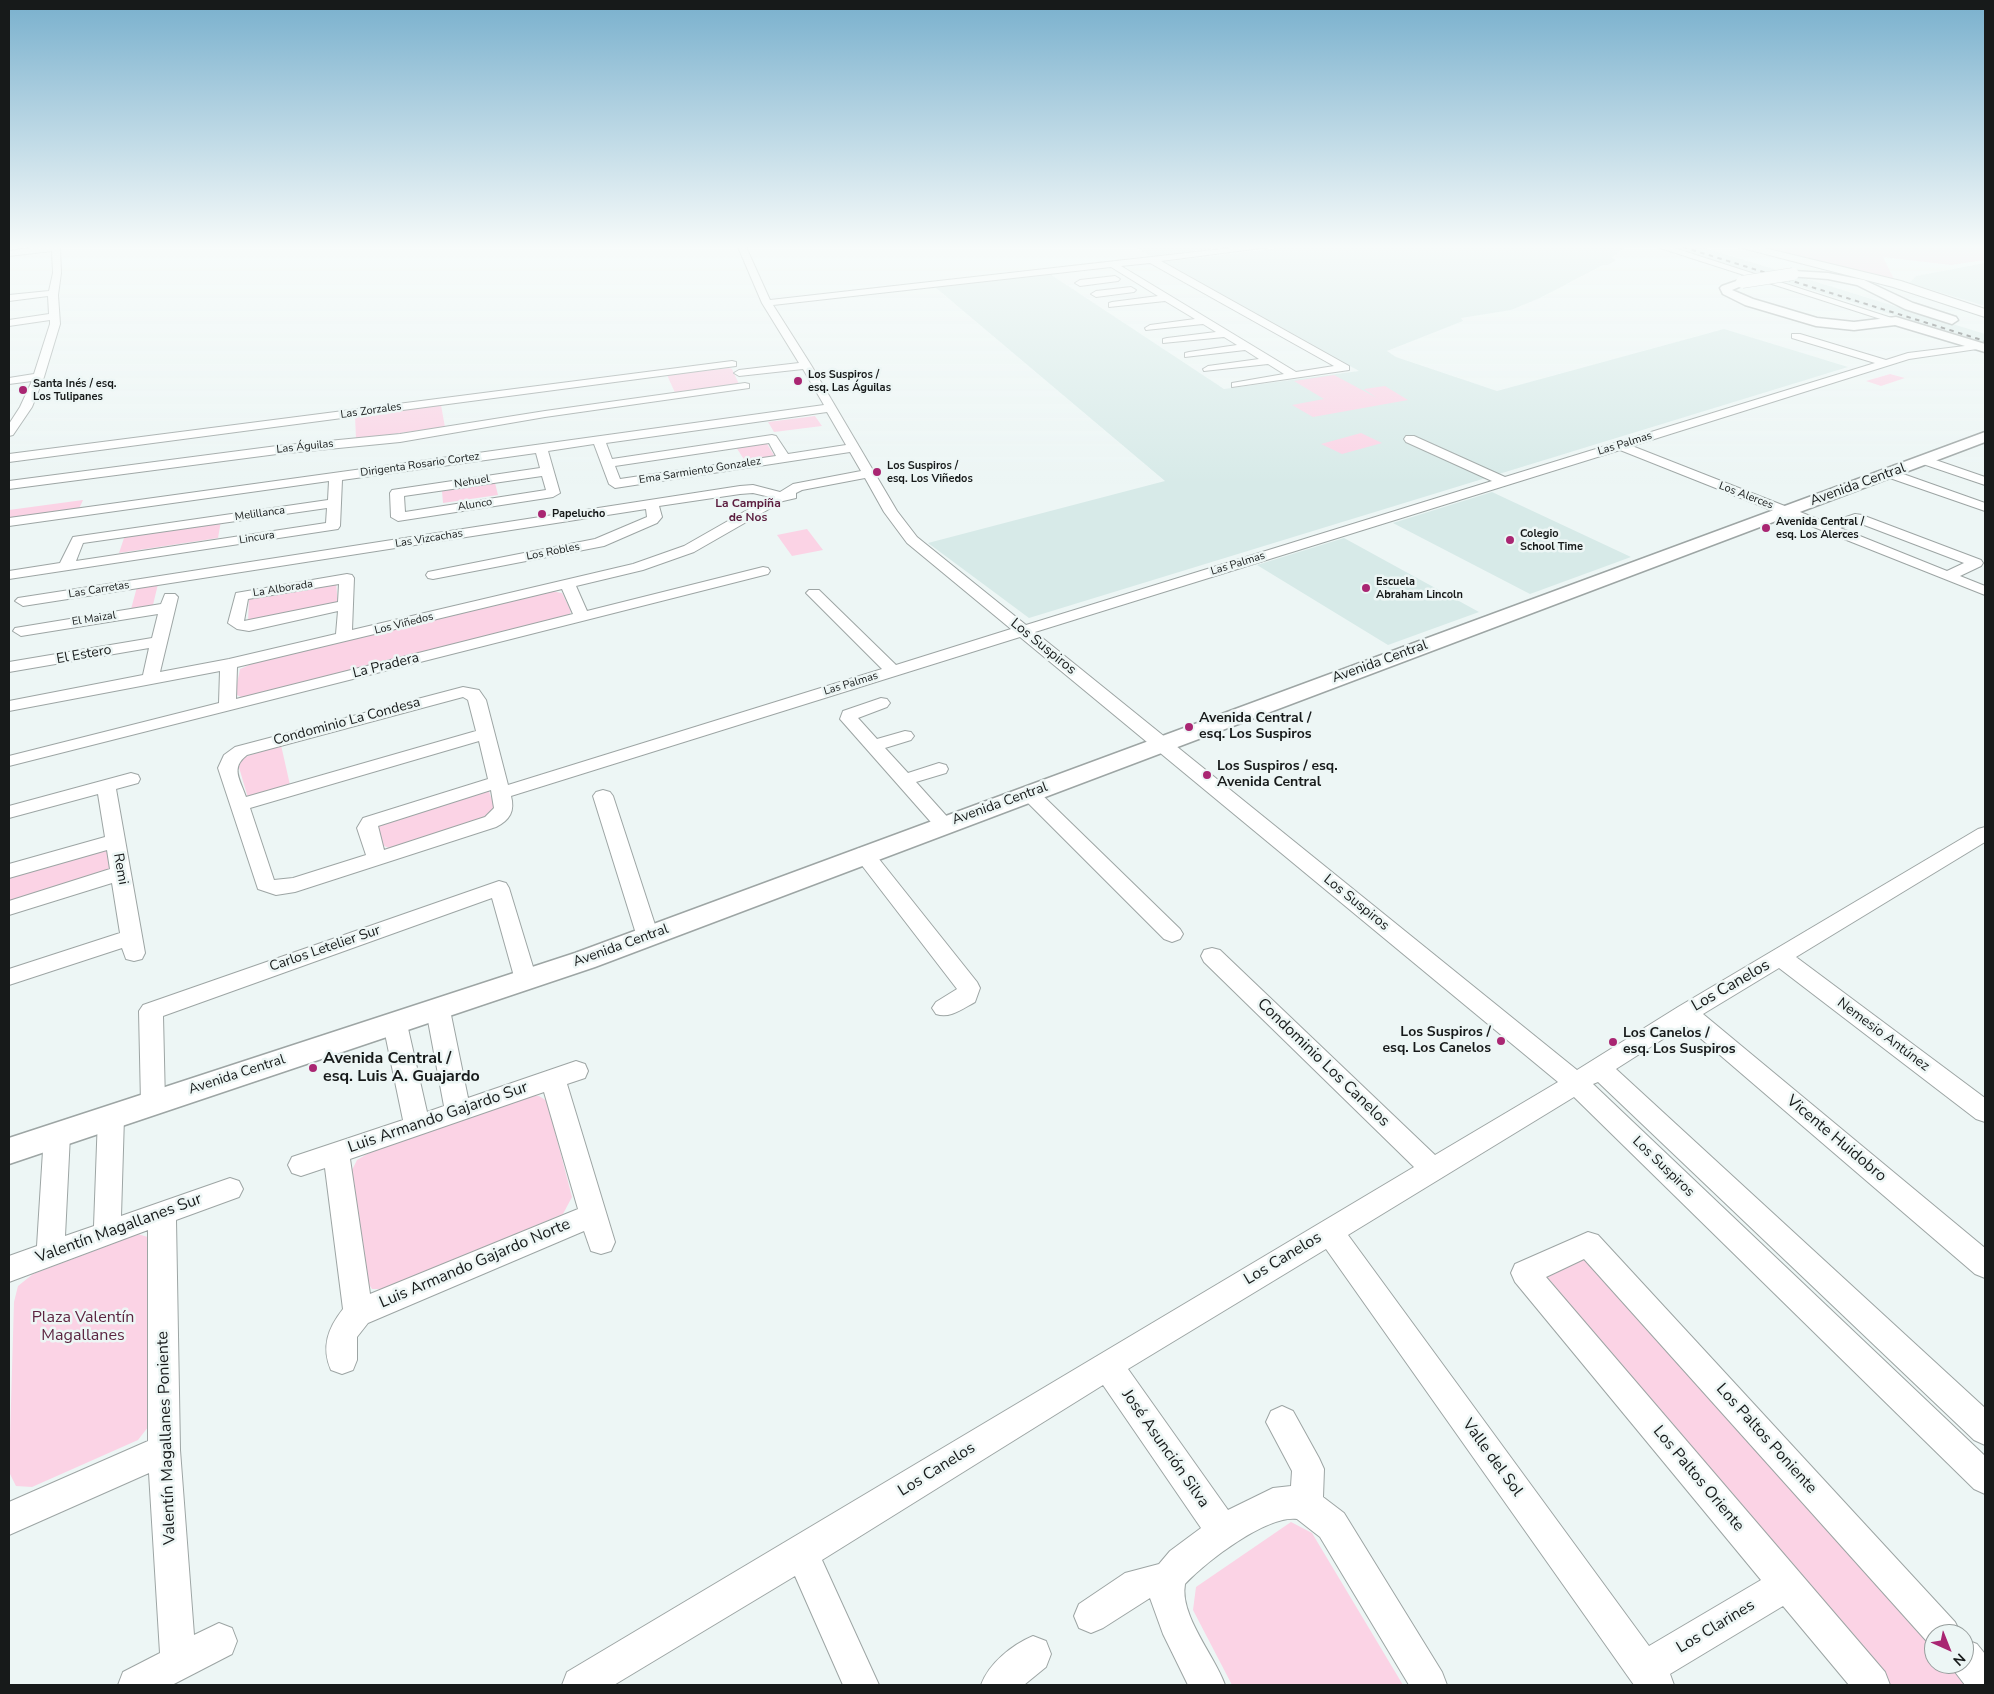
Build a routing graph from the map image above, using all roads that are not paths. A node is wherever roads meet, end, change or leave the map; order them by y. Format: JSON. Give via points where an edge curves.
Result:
{"nodes":[{"id":1,"x":53,"y":326,"type":"edge"},
{"id":2,"x":781,"y":326,"type":"edge"},
{"id":3,"x":1165,"y":326,"type":"edge"},
{"id":4,"x":1213,"y":326,"type":"edge"},
{"id":5,"x":1271,"y":326,"type":"edge"},
{"id":6,"x":1910,"y":326,"type":"edge"},
{"id":7,"x":1150,"y":328,"type":"dead end"},
{"id":8,"x":1226,"y":334,"type":"junction"},
{"id":9,"x":1796,"y":336,"type":"dead end"},
{"id":10,"x":1166,"y":341,"type":"dead end"},
{"id":11,"x":1247,"y":347,"type":"junction"},
{"id":12,"x":1981,"y":347,"type":"edge"},
{"id":13,"x":1189,"y":355,"type":"dead end"},
{"id":14,"x":1269,"y":361,"type":"junction"},
{"id":15,"x":1886,"y":363,"type":"junction"},
{"id":16,"x":807,"y":368,"type":"junction"},
{"id":17,"x":1208,"y":369,"type":"dead end"},
{"id":18,"x":737,"y":372,"type":"junction"},
{"id":19,"x":662,"y":374,"type":"junction"},
{"id":20,"x":1294,"y":376,"type":"junction"},
{"id":21,"x":38,"y":379,"type":"junction"},
{"id":22,"x":9,"y":383,"type":"edge"},
{"id":23,"x":1236,"y":385,"type":"dead end"},
{"id":24,"x":672,"y":398,"type":"junction"},
{"id":25,"x":459,"y":400,"type":"junction"},
{"id":26,"x":751,"y":400,"type":"dead end"},
{"id":27,"x":830,"y":408,"type":"junction"},
{"id":28,"x":341,"y":415,"type":"junction"},
{"id":29,"x":516,"y":419,"type":"junction"},
{"id":30,"x":459,"y":428,"type":"junction"},
{"id":31,"x":9,"y":432,"type":"edge"},
{"id":32,"x":520,"y":433,"type":"dead end"},
{"id":33,"x":1985,"y":438,"type":"edge"},
{"id":34,"x":1410,"y":439,"type":"dead end"},
{"id":35,"x":599,"y":440,"type":"junction"},
{"id":36,"x":460,"y":442,"type":"dead end"},
{"id":37,"x":338,"y":444,"type":"junction"},
{"id":38,"x":1619,"y":446,"type":"junction"},
{"id":39,"x":541,"y":448,"type":"junction"},
{"id":40,"x":853,"y":448,"type":"junction"},
{"id":41,"x":11,"y":455,"type":"edge"},
{"id":42,"x":335,"y":456,"type":"dead end"},
{"id":43,"x":784,"y":458,"type":"junction"},
{"id":44,"x":1924,"y":460,"type":"junction"},
{"id":45,"x":608,"y":463,"type":"junction"},
{"id":46,"x":144,"y":467,"type":"junction"},
{"id":47,"x":547,"y":471,"type":"junction"},
{"id":48,"x":1889,"y":473,"type":"junction"},
{"id":49,"x":336,"y":477,"type":"junction"},
{"id":50,"x":870,"y":477,"type":"junction"},
{"id":51,"x":138,"y":479,"type":"dead end"},
{"id":52,"x":1985,"y":481,"type":"edge"},
{"id":53,"x":1502,"y":482,"type":"junction"},
{"id":54,"x":9,"y":485,"type":"edge"},
{"id":55,"x":784,"y":497,"type":"junction"},
{"id":56,"x":334,"y":503,"type":"junction"},
{"id":57,"x":652,"y":504,"type":"junction"},
{"id":58,"x":1985,"y":507,"type":"edge"},
{"id":59,"x":1786,"y":511,"type":"junction"},
{"id":60,"x":398,"y":517,"type":"joint"},
{"id":61,"x":9,"y":522,"type":"edge"},
{"id":62,"x":1828,"y":528,"type":"junction"},
{"id":63,"x":1911,"y":537,"type":"junction"},
{"id":64,"x":1882,"y":550,"type":"junction"},
{"id":65,"x":66,"y":566,"type":"junction"},
{"id":66,"x":763,"y":571,"type":"dead end"},
{"id":67,"x":9,"y":575,"type":"edge"},
{"id":68,"x":433,"y":576,"type":"dead end"},
{"id":69,"x":1948,"y":576,"type":"junction"},
{"id":70,"x":176,"y":578,"type":"junction"},
{"id":71,"x":568,"y":584,"type":"junction"},
{"id":72,"x":1985,"y":591,"type":"edge"},
{"id":73,"x":814,"y":593,"type":"dead end"},
{"id":74,"x":23,"y":601,"type":"dead end"},
{"id":75,"x":345,"y":605,"type":"junction"},
{"id":76,"x":167,"y":608,"type":"junction"},
{"id":77,"x":582,"y":616,"type":"junction"},
{"id":78,"x":1023,"y":630,"type":"junction"},
{"id":79,"x":21,"y":631,"type":"dead end"},
{"id":80,"x":344,"y":638,"type":"junction"},
{"id":81,"x":159,"y":642,"type":"junction"},
{"id":82,"x":228,"y":664,"type":"junction"},
{"id":83,"x":9,"y":667,"type":"edge"},
{"id":84,"x":892,"y":671,"type":"junction"},
{"id":85,"x":150,"y":679,"type":"junction"},
{"id":86,"x":881,"y":703,"type":"dead end"},
{"id":87,"x":9,"y":706,"type":"edge"},
{"id":88,"x":227,"y":706,"type":"junction"},
{"id":89,"x":485,"y":734,"type":"junction"},
{"id":90,"x":905,"y":736,"type":"dead end"},
{"id":91,"x":1161,"y":744,"type":"junction"},
{"id":92,"x":874,"y":746,"type":"junction"},
{"id":93,"x":9,"y":761,"type":"edge"},
{"id":94,"x":939,"y":769,"type":"dead end"},
{"id":95,"x":131,"y":779,"type":"dead end"},
{"id":96,"x":905,"y":780,"type":"junction"},
{"id":97,"x":106,"y":786,"type":"junction"},
{"id":98,"x":500,"y":788,"type":"junction"},
{"id":99,"x":1029,"y":793,"type":"junction"},
{"id":100,"x":603,"y":796,"type":"dead end"},
{"id":101,"x":238,"y":805,"type":"junction"},
{"id":102,"x":9,"y":812,"type":"edge"},
{"id":103,"x":944,"y":825,"type":"junction"},
{"id":104,"x":1985,"y":833,"type":"edge"},
{"id":105,"x":115,"y":840,"type":"junction"},
{"id":106,"x":864,"y":854,"type":"junction"},
{"id":107,"x":377,"y":859,"type":"junction"},
{"id":108,"x":9,"y":871,"type":"edge"},
{"id":109,"x":121,"y":874,"type":"junction"},
{"id":110,"x":9,"y":908,"type":"edge"},
{"id":111,"x":1172,"y":934,"type":"dead end"},
{"id":112,"x":648,"y":937,"type":"junction"},
{"id":113,"x":1212,"y":956,"type":"dead end"},
{"id":114,"x":1780,"y":958,"type":"junction"},
{"id":115,"x":9,"y":977,"type":"edge"},
{"id":116,"x":526,"y":980,"type":"junction"},
{"id":117,"x":944,"y":1008,"type":"dead end"},
{"id":118,"x":438,"y":1010,"type":"junction"},
{"id":119,"x":1686,"y":1012,"type":"junction"},
{"id":120,"x":395,"y":1024,"type":"junction"},
{"id":121,"x":1599,"y":1068,"type":"junction"},
{"id":122,"x":1576,"y":1083,"type":"junction"},
{"id":123,"x":153,"y":1103,"type":"junction"},
{"id":124,"x":458,"y":1112,"type":"junction"},
{"id":125,"x":1985,"y":1112,"type":"edge"},
{"id":126,"x":111,"y":1117,"type":"junction"},
{"id":127,"x":417,"y":1125,"type":"junction"},
{"id":128,"x":57,"y":1135,"type":"junction"},
{"id":129,"x":9,"y":1151,"type":"edge"},
{"id":130,"x":336,"y":1153,"type":"junction"},
{"id":131,"x":301,"y":1165,"type":"dead end"},
{"id":132,"x":1433,"y":1169,"type":"junction"},
{"id":133,"x":230,"y":1189,"type":"dead end"},
{"id":134,"x":162,"y":1214,"type":"junction"},
{"id":135,"x":593,"y":1216,"type":"junction"},
{"id":136,"x":1329,"y":1231,"type":"junction"},
{"id":137,"x":107,"y":1234,"type":"junction"},
{"id":138,"x":601,"y":1242,"type":"dead end"},
{"id":139,"x":50,"y":1254,"type":"junction"},
{"id":140,"x":1985,"y":1265,"type":"edge"},
{"id":141,"x":9,"y":1269,"type":"edge"},
{"id":142,"x":1525,"y":1273,"type":"joint"},
{"id":143,"x":358,"y":1313,"type":"junction"},
{"id":144,"x":342,"y":1360,"type":"dead end"},
{"id":145,"x":1107,"y":1365,"type":"junction"},
{"id":146,"x":1282,"y":1422,"type":"dead end"},
{"id":147,"x":1985,"y":1429,"type":"edge"},
{"id":148,"x":164,"y":1450,"type":"junction"},
{"id":149,"x":1985,"y":1478,"type":"edge"},
{"id":150,"x":1306,"y":1505,"type":"junction"},
{"id":151,"x":9,"y":1519,"type":"edge"},
{"id":152,"x":1224,"y":1533,"type":"junction"},
{"id":153,"x":802,"y":1554,"type":"junction"},
{"id":154,"x":1168,"y":1583,"type":"junction"},
{"id":155,"x":1787,"y":1584,"type":"junction"},
{"id":156,"x":1091,"y":1616,"type":"dead end"},
{"id":157,"x":1935,"y":1624,"type":"edge"},
{"id":158,"x":219,"y":1641,"type":"dead end"},
{"id":159,"x":1033,"y":1654,"type":"dead end"},
{"id":160,"x":178,"y":1663,"type":"junction"},
{"id":161,"x":1974,"y":1667,"type":"edge"},
{"id":162,"x":1650,"y":1677,"type":"edge"},
{"id":163,"x":1985,"y":1680,"type":"edge"},
{"id":164,"x":136,"y":1685,"type":"edge"},
{"id":165,"x":580,"y":1685,"type":"edge"},
{"id":166,"x":861,"y":1685,"type":"edge"},
{"id":167,"x":999,"y":1685,"type":"edge"},
{"id":168,"x":1207,"y":1685,"type":"edge"},
{"id":169,"x":1429,"y":1685,"type":"edge"},
{"id":170,"x":1872,"y":1685,"type":"edge"}],
"edges":[{"from":1,"to":21,"type":"street"},
{"from":2,"to":16,"type":"street","name":"Los Suspiros"},
{"from":3,"to":7,"type":"street"},
{"from":4,"to":8,"type":"street"},
{"from":5,"to":20,"type":"street","via":[[1345,368]]},
{"from":6,"to":12,"type":"street"},
{"from":8,"to":10,"type":"street"},
{"from":8,"to":11,"type":"street"},
{"from":9,"to":15,"type":"street"},
{"from":11,"to":13,"type":"street"},
{"from":11,"to":14,"type":"street"},
{"from":12,"to":15,"type":"street","name":"Las Palmas","via":[[1922,352]]},
{"from":14,"to":17,"type":"street"},
{"from":14,"to":20,"type":"street"},
{"from":15,"to":38,"type":"street","name":"Las Palmas"},
{"from":16,"to":18,"type":"street","name":"Las Águilas"},
{"from":16,"to":27,"type":"street","name":"Los Suspiros"},
{"from":18,"to":19,"type":"street","name":"Las Zorzales"},
{"from":18,"to":24,"type":"street","name":"Las Águilas","via":[[687,400]]},
{"from":18,"to":26,"type":"street"},
{"from":19,"to":24,"type":"street"},
{"from":19,"to":25,"type":"street","name":"Las Zorzales"},
{"from":20,"to":23,"type":"street"},
{"from":21,"to":22,"type":"street"},
{"from":21,"to":31,"type":"street"},
{"from":24,"to":29,"type":"street","name":"Las Águilas","via":[[631,408]]},
{"from":25,"to":28,"type":"street","name":"Las Zorzales"},
{"from":25,"to":30,"type":"street","via":[[450,406],[447,416]]},
{"from":27,"to":35,"type":"street","name":"Dirigenta Rosario Cortez"},
{"from":27,"to":40,"type":"street","name":"Los Suspiros"},
{"from":28,"to":37,"type":"street","via":[[350,430]]},
{"from":28,"to":41,"type":"street","name":"Las Zorzales"},
{"from":29,"to":30,"type":"street","name":"Las Águilas"},
{"from":29,"to":32,"type":"street"},
{"from":30,"to":36,"type":"street"},
{"from":30,"to":37,"type":"street","name":"Las Águilas","via":[[400,443]]},
{"from":33,"to":44,"type":"street","name":"Avenida Central"},
{"from":34,"to":53,"type":"street"},
{"from":35,"to":39,"type":"street","name":"Dirigenta Rosario Cortez"},
{"from":35,"to":45,"type":"street"},
{"from":37,"to":42,"type":"street"},
{"from":37,"to":46,"type":"street","name":"Las Águilas","via":[[208,464]]},
{"from":38,"to":53,"type":"street","name":"Las Palmas"},
{"from":38,"to":59,"type":"street","name":"Los Alerces"},
{"from":39,"to":47,"type":"street"},
{"from":39,"to":49,"type":"street","name":"Dirigenta Rosario Cortez"},
{"from":40,"to":43,"type":"street","name":"Ema Sarmiento Gonzalez"},
{"from":40,"to":50,"type":"street","name":"Los Suspiros"},
{"from":43,"to":45,"type":"street","via":[[772,439]]},
{"from":43,"to":45,"type":"street","name":"Ema Sarmiento Gonzalez","via":[[615,484]]},
{"from":44,"to":48,"type":"street","name":"Avenida Central"},
{"from":44,"to":52,"type":"street"},
{"from":46,"to":51,"type":"street"},
{"from":46,"to":54,"type":"street","name":"Las Águilas"},
{"from":47,"to":60,"type":"street","name":"Nehuel","via":[[398,493]]},
{"from":47,"to":60,"type":"street","name":"Alunco","via":[[553,493]]},
{"from":48,"to":58,"type":"street"},
{"from":48,"to":59,"type":"street","name":"Avenida Central"},
{"from":49,"to":56,"type":"street"},
{"from":49,"to":61,"type":"street","name":"Dirigenta Rosario Cortez"},
{"from":50,"to":55,"type":"street","name":"Los Viñedos"},
{"from":50,"to":78,"type":"street","name":"Los Suspiros","via":[[896,522],[912,540]]},
{"from":53,"to":78,"type":"street","name":"Las Palmas"},
{"from":55,"to":57,"type":"street","name":"Las Vizcachas","via":[[753,489]]},
{"from":55,"to":71,"type":"street","name":"Los Viñedos","via":[[679,553]]},
{"from":56,"to":65,"type":"street","name":"Melillanca","via":[[78,540]]},
{"from":56,"to":65,"type":"street","name":"Lincura","via":[[333,526]]},
{"from":57,"to":68,"type":"street","name":"Los Robles","via":[[655,517],[652,520],[599,543]]},
{"from":57,"to":70,"type":"street","name":"Las Vizcachas"},
{"from":59,"to":62,"type":"street","name":"Los Alerces"},
{"from":59,"to":91,"type":"street","name":"Avenida Central"},
{"from":62,"to":63,"type":"street","via":[[1860,518]]},
{"from":62,"to":64,"type":"street","name":"Los Alerces"},
{"from":63,"to":64,"type":"street"},
{"from":63,"to":69,"type":"street","via":[[1976,563]]},
{"from":64,"to":69,"type":"street","name":"Los Alerces"},
{"from":65,"to":67,"type":"street","name":"Lincura"},
{"from":66,"to":77,"type":"street","name":"La Pradera"},
{"from":69,"to":72,"type":"street","name":"Los Alerces"},
{"from":70,"to":74,"type":"street","name":"Las Carretas"},
{"from":70,"to":76,"type":"street"},
{"from":71,"to":77,"type":"street"},
{"from":71,"to":80,"type":"street","name":"Los Viñedos"},
{"from":73,"to":84,"type":"street"},
{"from":75,"to":75,"type":"street","name":"La Alborada","via":[[347,578],[240,596],[236,623],[249,626]]},
{"from":75,"to":80,"type":"street","name":"La Alborada"},
{"from":76,"to":79,"type":"street","name":"El Maizal"},
{"from":76,"to":81,"type":"street"},
{"from":77,"to":88,"type":"street","name":"La Pradera"},
{"from":78,"to":84,"type":"street","name":"Las Palmas"},
{"from":78,"to":91,"type":"street","name":"Los Suspiros"},
{"from":80,"to":82,"type":"street","name":"Los Viñedos"},
{"from":81,"to":83,"type":"street","name":"El Estero"},
{"from":81,"to":85,"type":"street"},
{"from":82,"to":85,"type":"street","name":"Los Viñedos"},
{"from":82,"to":88,"type":"street"},
{"from":84,"to":98,"type":"street","name":"Las Palmas"},
{"from":85,"to":87,"type":"street","name":"Los Viñedos"},
{"from":86,"to":92,"type":"street","via":[[853,712],[849,717]]},
{"from":88,"to":93,"type":"street","name":"La Pradera"},
{"from":89,"to":98,"type":"street","name":"Condominio La Condesa"},
{"from":89,"to":101,"type":"street"},
{"from":89,"to":101,"type":"street","name":"Condominio La Condesa","via":[[474,695],[463,692],[257,746],[236,754],[227,762]]},
{"from":90,"to":92,"type":"street"},
{"from":91,"to":99,"type":"street","name":"Avenida Central"},
{"from":91,"to":122,"type":"street","name":"Los Suspiros"},
{"from":92,"to":96,"type":"street"},
{"from":94,"to":96,"type":"street"},
{"from":95,"to":97,"type":"street"},
{"from":96,"to":103,"type":"street"},
{"from":97,"to":102,"type":"street"},
{"from":97,"to":105,"type":"street","name":"Remi"},
{"from":98,"to":107,"type":"street","name":"Condominio La Condesa","via":[[504,810],[494,820]]},
{"from":98,"to":107,"type":"street","via":[[370,822],[367,828]]},
{"from":99,"to":103,"type":"street","name":"Avenida Central"},
{"from":99,"to":111,"type":"street"},
{"from":100,"to":112,"type":"street"},
{"from":101,"to":107,"type":"street","name":"Condominio La Condesa","via":[[262,881],[269,887],[295,886]]},
{"from":103,"to":106,"type":"street","name":"Avenida Central"},
{"from":104,"to":114,"type":"street","name":"Los Canelos"},
{"from":105,"to":108,"type":"street"},
{"from":105,"to":109,"type":"street","name":"Remi"},
{"from":106,"to":112,"type":"street","name":"Avenida Central"},
{"from":106,"to":117,"type":"street","via":[[969,988],[968,996]]},
{"from":109,"to":110,"type":"street"},
{"from":109,"to":115,"type":"street","name":"Remi","via":[[133,945]]},
{"from":112,"to":116,"type":"street","name":"Avenida Central"},
{"from":113,"to":132,"type":"street","name":"Condominio Los Canelos"},
{"from":114,"to":119,"type":"street","name":"Los Canelos"},
{"from":114,"to":125,"type":"street","name":"Nemesio Antúnez"},
{"from":116,"to":118,"type":"street","name":"Avenida Central"},
{"from":116,"to":123,"type":"street","name":"Carlos Letelier Sur","via":[[499,888],[151,1010]]},
{"from":118,"to":120,"type":"street","name":"Avenida Central"},
{"from":118,"to":124,"type":"street"},
{"from":119,"to":121,"type":"street","name":"Los Canelos"},
{"from":119,"to":140,"type":"street","name":"Vicente Huidobro"},
{"from":120,"to":123,"type":"street","name":"Avenida Central"},
{"from":120,"to":127,"type":"street"},
{"from":121,"to":122,"type":"street","name":"Los Canelos"},
{"from":121,"to":147,"type":"street","name":"Los Suspiros"},
{"from":122,"to":132,"type":"street","name":"Los Canelos"},
{"from":122,"to":149,"type":"street","name":"Los Suspiros"},
{"from":123,"to":126,"type":"street","name":"Avenida Central"},
{"from":124,"to":127,"type":"street","name":"Luis Armando Gajardo Sur"},
{"from":124,"to":135,"type":"street","name":"Luis Armando Gajardo Sur","via":[[564,1075]]},
{"from":126,"to":128,"type":"street","name":"Avenida Central"},
{"from":126,"to":137,"type":"street"},
{"from":127,"to":130,"type":"street","name":"Luis Armando Gajardo Sur"},
{"from":128,"to":129,"type":"street","name":"Avenida Central"},
{"from":128,"to":139,"type":"street"},
{"from":130,"to":131,"type":"street","name":"Luis Armando Gajardo Sur"},
{"from":130,"to":143,"type":"street"},
{"from":132,"to":136,"type":"street","name":"Los Canelos"},
{"from":133,"to":134,"type":"street","name":"Valentín Magallanes Sur"},
{"from":134,"to":137,"type":"street","name":"Valentín Magallanes Sur"},
{"from":134,"to":148,"type":"street","name":"Valentín Magallanes Poniente"},
{"from":135,"to":138,"type":"street"},
{"from":135,"to":143,"type":"street","name":"Luis Armando Gajardo Norte"},
{"from":136,"to":145,"type":"street","name":"Los Canelos"},
{"from":136,"to":162,"type":"street","name":"Valle del Sol"},
{"from":137,"to":139,"type":"street","name":"Valentín Magallanes Sur"},
{"from":139,"to":141,"type":"street","name":"Valentín Magallanes Sur"},
{"from":142,"to":155,"type":"street","name":"Los Paltos Oriente"},
{"from":142,"to":157,"type":"street","name":"Los Paltos Poniente","via":[[1588,1244]]},
{"from":143,"to":144,"type":"street","via":[[342,1333]]},
{"from":145,"to":152,"type":"street","name":"José Asunción Silva"},
{"from":145,"to":153,"type":"street","name":"Los Canelos"},
{"from":146,"to":150,"type":"street","via":[[1308,1469]]},
{"from":148,"to":151,"type":"street"},
{"from":148,"to":160,"type":"street","name":"Valentín Magallanes Poniente"},
{"from":150,"to":152,"type":"street","via":[[1289,1502],[1268,1505]]},
{"from":150,"to":169,"type":"street","via":[[1332,1525]]},
{"from":152,"to":154,"type":"street","via":[[1175,1570]]},
{"from":153,"to":165,"type":"street","name":"Los Canelos"},
{"from":153,"to":166,"type":"street"},
{"from":154,"to":156,"type":"street","via":[[1155,1580],[1137,1585]]},
{"from":154,"to":168,"type":"street","via":[[1166,1590],[1170,1610]]},
{"from":155,"to":162,"type":"street","name":"Los Clarines"},
{"from":155,"to":170,"type":"street","name":"Los Paltos Oriente"},
{"from":158,"to":160,"type":"street"},
{"from":159,"to":167,"type":"street"},
{"from":160,"to":164,"type":"street"},
{"from":161,"to":163,"type":"street"}]}
